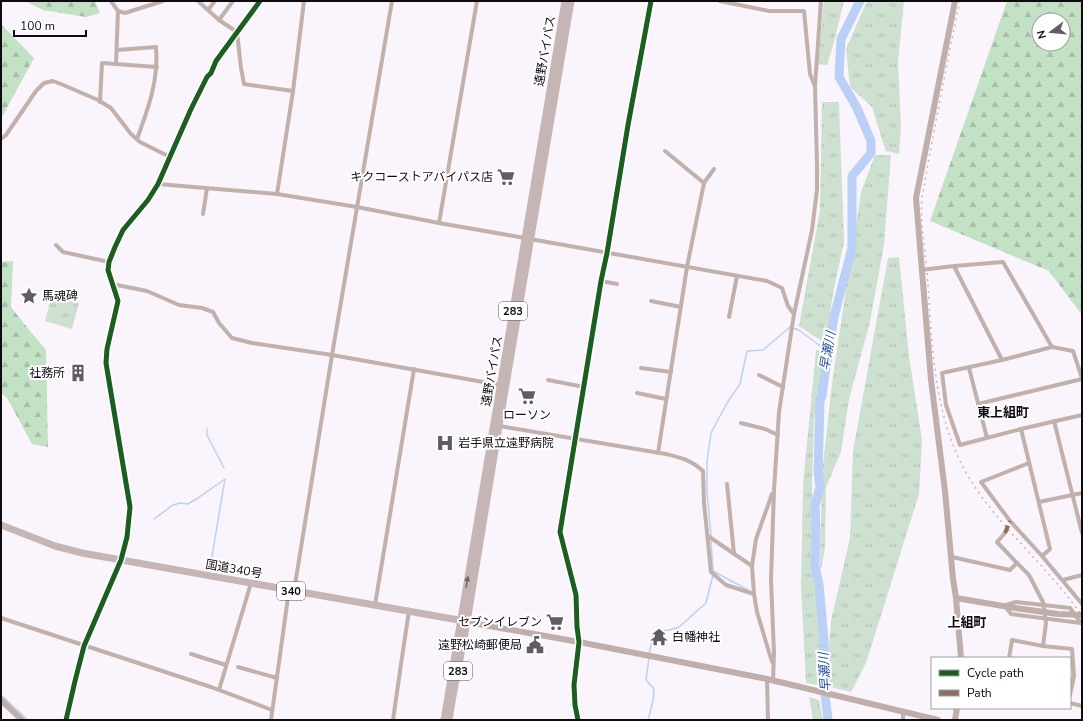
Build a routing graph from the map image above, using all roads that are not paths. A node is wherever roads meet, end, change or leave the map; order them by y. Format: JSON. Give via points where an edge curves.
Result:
{"nodes":[{"id":1,"x":111,"y":1,"type":"edge"},
{"id":2,"x":164,"y":1,"type":"edge"},
{"id":3,"x":198,"y":1,"type":"edge"},
{"id":4,"x":215,"y":1,"type":"edge"},
{"id":5,"x":233,"y":1,"type":"edge"},
{"id":6,"x":260,"y":1,"type":"edge"},
{"id":7,"x":304,"y":1,"type":"edge"},
{"id":8,"x":392,"y":1,"type":"edge"},
{"id":9,"x":477,"y":1,"type":"edge"},
{"id":10,"x":565,"y":1,"type":"edge"},
{"id":11,"x":570,"y":1,"type":"edge"},
{"id":12,"x":650,"y":1,"type":"edge"},
{"id":13,"x":720,"y":1,"type":"edge"},
{"id":14,"x":821,"y":1,"type":"edge"},
{"id":15,"x":955,"y":1,"type":"edge"},
{"id":16,"x":735,"y":2,"type":"edge"},
{"id":17,"x":208,"y":10,"type":"junction"},
{"id":18,"x":118,"y":11,"type":"junction"},
{"id":19,"x":219,"y":20,"type":"junction"},
{"id":20,"x":237,"y":32,"type":"junction"},
{"id":21,"x":117,"y":50,"type":"junction"},
{"id":22,"x":116,"y":64,"type":"junction"},
{"id":23,"x":156,"y":67,"type":"junction"},
{"id":24,"x":815,"y":86,"type":"junction"},
{"id":25,"x":293,"y":91,"type":"junction"},
{"id":26,"x":100,"y":102,"type":"junction"},
{"id":27,"x":1,"y":139,"type":"edge"},
{"id":28,"x":137,"y":139,"type":"junction"},
{"id":29,"x":665,"y":151,"type":"dead end"},
{"id":30,"x":170,"y":157,"type":"junction"},
{"id":31,"x":714,"y":169,"type":"dead end"},
{"id":32,"x":704,"y":183,"type":"junction"},
{"id":33,"x":158,"y":184,"type":"junction"},
{"id":34,"x":207,"y":188,"type":"junction"},
{"id":35,"x":277,"y":194,"type":"junction"},
{"id":36,"x":357,"y":207,"type":"junction"},
{"id":37,"x":203,"y":214,"type":"dead end"},
{"id":38,"x":439,"y":223,"type":"junction"},
{"id":39,"x":527,"y":239,"type":"junction"},
{"id":40,"x":56,"y":245,"type":"dead end"},
{"id":41,"x":607,"y":253,"type":"junction"},
{"id":42,"x":108,"y":262,"type":"junction"},
{"id":43,"x":954,"y":266,"type":"junction"},
{"id":44,"x":687,"y":267,"type":"junction"},
{"id":45,"x":922,"y":270,"type":"junction"},
{"id":46,"x":737,"y":276,"type":"junction"},
{"id":47,"x":601,"y":281,"type":"junction"},
{"id":48,"x":112,"y":284,"type":"junction"},
{"id":49,"x":617,"y":284,"type":"dead end"},
{"id":50,"x":651,"y":301,"type":"dead end"},
{"id":51,"x":681,"y":307,"type":"junction"},
{"id":52,"x":794,"y":314,"type":"junction"},
{"id":53,"x":728,"y":317,"type":"dead end"},
{"id":54,"x":1052,"y":347,"type":"junction"},
{"id":55,"x":332,"y":355,"type":"junction"},
{"id":56,"x":1002,"y":360,"type":"junction"},
{"id":57,"x":641,"y":368,"type":"dead end"},
{"id":58,"x":969,"y":368,"type":"junction"},
{"id":59,"x":414,"y":369,"type":"junction"},
{"id":60,"x":671,"y":372,"type":"junction"},
{"id":61,"x":759,"y":375,"type":"dead end"},
{"id":62,"x":1082,"y":378,"type":"edge"},
{"id":63,"x":548,"y":380,"type":"dead end"},
{"id":64,"x":500,"y":385,"type":"junction"},
{"id":65,"x":584,"y":387,"type":"junction"},
{"id":66,"x":783,"y":387,"type":"junction"},
{"id":67,"x":636,"y":393,"type":"dead end"},
{"id":68,"x":666,"y":399,"type":"junction"},
{"id":69,"x":978,"y":404,"type":"junction"},
{"id":70,"x":1082,"y":415,"type":"edge"},
{"id":71,"x":1054,"y":421,"type":"junction"},
{"id":72,"x":741,"y":423,"type":"dead end"},
{"id":73,"x":499,"y":426,"type":"junction"},
{"id":74,"x":1021,"y":429,"type":"junction"},
{"id":75,"x":778,"y":435,"type":"junction"},
{"id":76,"x":987,"y":438,"type":"junction"},
{"id":77,"x":575,"y":439,"type":"junction"},
{"id":78,"x":658,"y":453,"type":"junction"},
{"id":79,"x":1029,"y":463,"type":"junction"},
{"id":80,"x":727,"y":484,"type":"dead end"},
{"id":81,"x":774,"y":490,"type":"junction"},
{"id":82,"x":1082,"y":493,"type":"edge"},
{"id":83,"x":1073,"y":496,"type":"junction"},
{"id":84,"x":1039,"y":502,"type":"junction"},
{"id":85,"x":1,"y":525,"type":"edge"},
{"id":86,"x":1005,"y":533,"type":"dead end"},
{"id":87,"x":1082,"y":533,"type":"edge"},
{"id":88,"x":708,"y":536,"type":"junction"},
{"id":89,"x":734,"y":554,"type":"junction"},
{"id":90,"x":1042,"y":556,"type":"junction"},
{"id":91,"x":952,"y":557,"type":"junction"},
{"id":92,"x":121,"y":560,"type":"junction"},
{"id":93,"x":1017,"y":563,"type":"junction"},
{"id":94,"x":752,"y":566,"type":"junction"},
{"id":95,"x":1082,"y":575,"type":"edge"},
{"id":96,"x":1063,"y":580,"type":"junction"},
{"id":97,"x":251,"y":583,"type":"junction"},
{"id":98,"x":292,"y":591,"type":"junction"},
{"id":99,"x":754,"y":594,"type":"junction"},
{"id":100,"x":956,"y":598,"type":"junction"},
{"id":101,"x":1082,"y":604,"type":"edge"},
{"id":102,"x":375,"y":605,"type":"junction"},
{"id":103,"x":1044,"y":605,"type":"junction"},
{"id":104,"x":1005,"y":606,"type":"junction"},
{"id":105,"x":409,"y":611,"type":"junction"},
{"id":106,"x":1082,"y":615,"type":"edge"},
{"id":107,"x":1,"y":618,"type":"edge"},
{"id":108,"x":1045,"y":618,"type":"junction"},
{"id":109,"x":464,"y":621,"type":"junction"},
{"id":110,"x":1081,"y":624,"type":"edge"},
{"id":111,"x":579,"y":642,"type":"junction"},
{"id":112,"x":84,"y":646,"type":"junction"},
{"id":113,"x":1043,"y":646,"type":"junction"},
{"id":114,"x":192,"y":654,"type":"dead end"},
{"id":115,"x":961,"y":657,"type":"edge"},
{"id":116,"x":1009,"y":657,"type":"edge"},
{"id":117,"x":226,"y":665,"type":"junction"},
{"id":118,"x":774,"y":666,"type":"junction"},
{"id":119,"x":238,"y":667,"type":"dead end"},
{"id":120,"x":1072,"y":676,"type":"edge"},
{"id":121,"x":277,"y":678,"type":"junction"},
{"id":122,"x":773,"y":681,"type":"junction"},
{"id":123,"x":219,"y":690,"type":"junction"},
{"id":124,"x":1,"y":700,"type":"edge"},
{"id":125,"x":1071,"y":703,"type":"edge"},
{"id":126,"x":1082,"y":706,"type":"edge"},
{"id":127,"x":957,"y":709,"type":"edge"},
{"id":128,"x":272,"y":710,"type":"junction"},
{"id":129,"x":903,"y":711,"type":"junction"},
{"id":130,"x":22,"y":720,"type":"edge"},
{"id":131,"x":66,"y":720,"type":"edge"},
{"id":132,"x":271,"y":720,"type":"edge"},
{"id":133,"x":393,"y":720,"type":"edge"},
{"id":134,"x":444,"y":720,"type":"edge"},
{"id":135,"x":449,"y":720,"type":"edge"},
{"id":136,"x":578,"y":720,"type":"edge"},
{"id":137,"x":768,"y":720,"type":"edge"},
{"id":138,"x":903,"y":720,"type":"edge"},
{"id":139,"x":936,"y":720,"type":"edge"},
{"id":140,"x":955,"y":720,"type":"edge"}],
"edges":[{"from":1,"to":18,"type":"street"},
{"from":2,"to":18,"type":"street","via":[[125,12]]},
{"from":3,"to":17,"type":"street"},
{"from":4,"to":17,"type":"street"},
{"from":5,"to":19,"type":"street"},
{"from":6,"to":20,"type":"street"},
{"from":7,"to":25,"type":"street"},
{"from":8,"to":36,"type":"street"},
{"from":9,"to":38,"type":"street"},
{"from":10,"to":39,"type":"highway","name":"遠野バイパス","number":"283"},
{"from":11,"to":39,"type":"highway","name":"遠野バイパス","number":"283"},
{"from":12,"to":41,"type":"street"},
{"from":13,"to":16,"type":"street"},
{"from":14,"to":24,"type":"street"},
{"from":15,"to":45,"type":"street","via":[[916,198]]},
{"from":16,"to":24,"type":"street","via":[[769,11],[804,11],[810,74]]},
{"from":17,"to":19,"type":"street"},
{"from":18,"to":21,"type":"street"},
{"from":19,"to":20,"type":"street"},
{"from":20,"to":25,"type":"street","via":[[244,84]]},
{"from":20,"to":30,"type":"street","via":[[207,77]]},
{"from":21,"to":22,"type":"street"},
{"from":21,"to":23,"type":"street","via":[[156,47]]},
{"from":22,"to":23,"type":"street"},
{"from":22,"to":26,"type":"street","via":[[102,64]]},
{"from":23,"to":28,"type":"street","via":[[150,104]]},
{"from":24,"to":52,"type":"street","via":[[818,165],[816,190],[812,230]]},
{"from":25,"to":35,"type":"street"},
{"from":26,"to":27,"type":"street","via":[[52,81],[44,84],[36,92]]},
{"from":26,"to":28,"type":"street","via":[[111,108]]},
{"from":28,"to":30,"type":"street"},
{"from":29,"to":32,"type":"street"},
{"from":30,"to":33,"type":"street"},
{"from":31,"to":32,"type":"street"},
{"from":32,"to":44,"type":"street"},
{"from":33,"to":34,"type":"street"},
{"from":33,"to":42,"type":"street","via":[[123,230]]},
{"from":34,"to":35,"type":"street"},
{"from":34,"to":37,"type":"street"},
{"from":35,"to":36,"type":"street"},
{"from":36,"to":38,"type":"street"},
{"from":36,"to":55,"type":"street"},
{"from":38,"to":39,"type":"street"},
{"from":39,"to":41,"type":"street"},
{"from":39,"to":64,"type":"highway","name":"遠野バイパス","number":"283"},
{"from":39,"to":73,"type":"highway","name":"遠野バイパス","number":"283"},
{"from":40,"to":42,"type":"street","via":[[63,252]]},
{"from":41,"to":44,"type":"street"},
{"from":41,"to":47,"type":"street"},
{"from":42,"to":48,"type":"street"},
{"from":43,"to":45,"type":"street"},
{"from":43,"to":54,"type":"street","via":[[1003,262]]},
{"from":43,"to":56,"type":"street"},
{"from":44,"to":46,"type":"street"},
{"from":44,"to":51,"type":"street"},
{"from":45,"to":91,"type":"street","via":[[931,380]]},
{"from":46,"to":52,"type":"street","via":[[767,281],[782,288],[788,306]]},
{"from":46,"to":53,"type":"street"},
{"from":47,"to":49,"type":"street"},
{"from":47,"to":65,"type":"street"},
{"from":48,"to":55,"type":"street","via":[[147,291],[179,305],[213,312],[232,338]]},
{"from":48,"to":92,"type":"street","via":[[118,302],[106,363],[130,507],[127,537]]},
{"from":50,"to":51,"type":"street"},
{"from":51,"to":60,"type":"street"},
{"from":52,"to":66,"type":"street"},
{"from":54,"to":56,"type":"street"},
{"from":54,"to":62,"type":"street","via":[[1073,350]]},
{"from":55,"to":59,"type":"street"},
{"from":55,"to":98,"type":"street"},
{"from":56,"to":58,"type":"street"},
{"from":57,"to":60,"type":"street"},
{"from":58,"to":69,"type":"street"},
{"from":58,"to":76,"type":"street","via":[[942,373],[946,405],[960,445]]},
{"from":59,"to":64,"type":"street"},
{"from":59,"to":102,"type":"street"},
{"from":60,"to":68,"type":"street"},
{"from":61,"to":66,"type":"street"},
{"from":62,"to":69,"type":"street"},
{"from":63,"to":65,"type":"street"},
{"from":109,"to":64,"type":"highway","name":"遠野バイパス","number":"283","one_way":true},
{"from":65,"to":77,"type":"street"},
{"from":66,"to":75,"type":"street"},
{"from":67,"to":68,"type":"street"},
{"from":68,"to":78,"type":"street"},
{"from":69,"to":76,"type":"street"},
{"from":70,"to":71,"type":"street"},
{"from":71,"to":74,"type":"street"},
{"from":71,"to":83,"type":"street"},
{"from":72,"to":75,"type":"street"},
{"from":73,"to":77,"type":"street"},
{"from":73,"to":109,"type":"highway","name":"遠野バイパス","number":"283"},
{"from":74,"to":76,"type":"street"},
{"from":74,"to":79,"type":"street"},
{"from":75,"to":81,"type":"street"},
{"from":77,"to":78,"type":"street"},
{"from":77,"to":111,"type":"street","via":[[560,532],[576,595]]},
{"from":78,"to":88,"type":"street","via":[[685,459],[703,471]]},
{"from":79,"to":84,"type":"street"},
{"from":79,"to":90,"type":"street","via":[[981,482],[1010,521]]},
{"from":80,"to":89,"type":"street"},
{"from":81,"to":94,"type":"street","via":[[756,539]]},
{"from":81,"to":118,"type":"street","via":[[771,580]]},
{"from":82,"to":83,"type":"street"},
{"from":83,"to":84,"type":"street"},
{"from":83,"to":87,"type":"street"},
{"from":84,"to":90,"type":"street","via":[[1050,549]]},
{"from":85,"to":92,"type":"highway","name":"国道340号","number":"340","via":[[55,546]]},
{"from":86,"to":93,"type":"street","via":[[997,542]]},
{"from":88,"to":89,"type":"street"},
{"from":88,"to":99,"type":"street","via":[[711,572],[726,585]]},
{"from":89,"to":94,"type":"street"},
{"from":90,"to":96,"type":"street"},
{"from":91,"to":93,"type":"street","via":[[1010,570]]},
{"from":91,"to":100,"type":"street"},
{"from":92,"to":97,"type":"highway","name":"国道340号","number":"340"},
{"from":92,"to":112,"type":"street"},
{"from":93,"to":103,"type":"street","via":[[1029,575]]},
{"from":94,"to":99,"type":"street"},
{"from":95,"to":96,"type":"street"},
{"from":96,"to":101,"type":"street"},
{"from":97,"to":98,"type":"highway","name":"国道340号","number":"340"},
{"from":97,"to":117,"type":"street"},
{"from":98,"to":102,"type":"highway","name":"国道340号","number":"340"},
{"from":98,"to":121,"type":"street"},
{"from":99,"to":118,"type":"street"},
{"from":100,"to":104,"type":"street"},
{"from":100,"to":115,"type":"street"},
{"from":102,"to":105,"type":"highway","name":"国道340号","number":"340"},
{"from":103,"to":104,"type":"street","via":[[1016,602]]},
{"from":103,"to":108,"type":"street"},
{"from":103,"to":110,"type":"street","via":[[1070,608]]},
{"from":104,"to":106,"type":"street","bridge":true},
{"from":104,"to":108,"type":"street","via":[[1011,614]]},
{"from":105,"to":109,"type":"highway","name":"国道340号","number":"340"},
{"from":105,"to":133,"type":"street"},
{"from":107,"to":112,"type":"street"},
{"from":108,"to":110,"type":"street"},
{"from":108,"to":113,"type":"street"},
{"from":109,"to":111,"type":"street"},
{"from":109,"to":134,"type":"highway","name":"遠野バイパス","number":"283"},
{"from":109,"to":135,"type":"highway","name":"遠野バイパス","number":"283"},
{"from":111,"to":122,"type":"street"},
{"from":111,"to":136,"type":"street","via":[[574,685]]},
{"from":112,"to":123,"type":"street"},
{"from":112,"to":131,"type":"street"},
{"from":113,"to":116,"type":"street","via":[[1012,640]]},
{"from":113,"to":120,"type":"street","via":[[1072,650]]},
{"from":114,"to":117,"type":"street"},
{"from":117,"to":123,"type":"street"},
{"from":118,"to":122,"type":"street"},
{"from":119,"to":121,"type":"street"},
{"from":121,"to":128,"type":"street"},
{"from":122,"to":129,"type":"street"},
{"from":122,"to":137,"type":"street"},
{"from":123,"to":128,"type":"street"},
{"from":124,"to":130,"type":"street"},
{"from":125,"to":126,"type":"street"},
{"from":127,"to":140,"type":"street"},
{"from":128,"to":132,"type":"street"},
{"from":129,"to":138,"type":"street"},
{"from":129,"to":139,"type":"street"}]}
